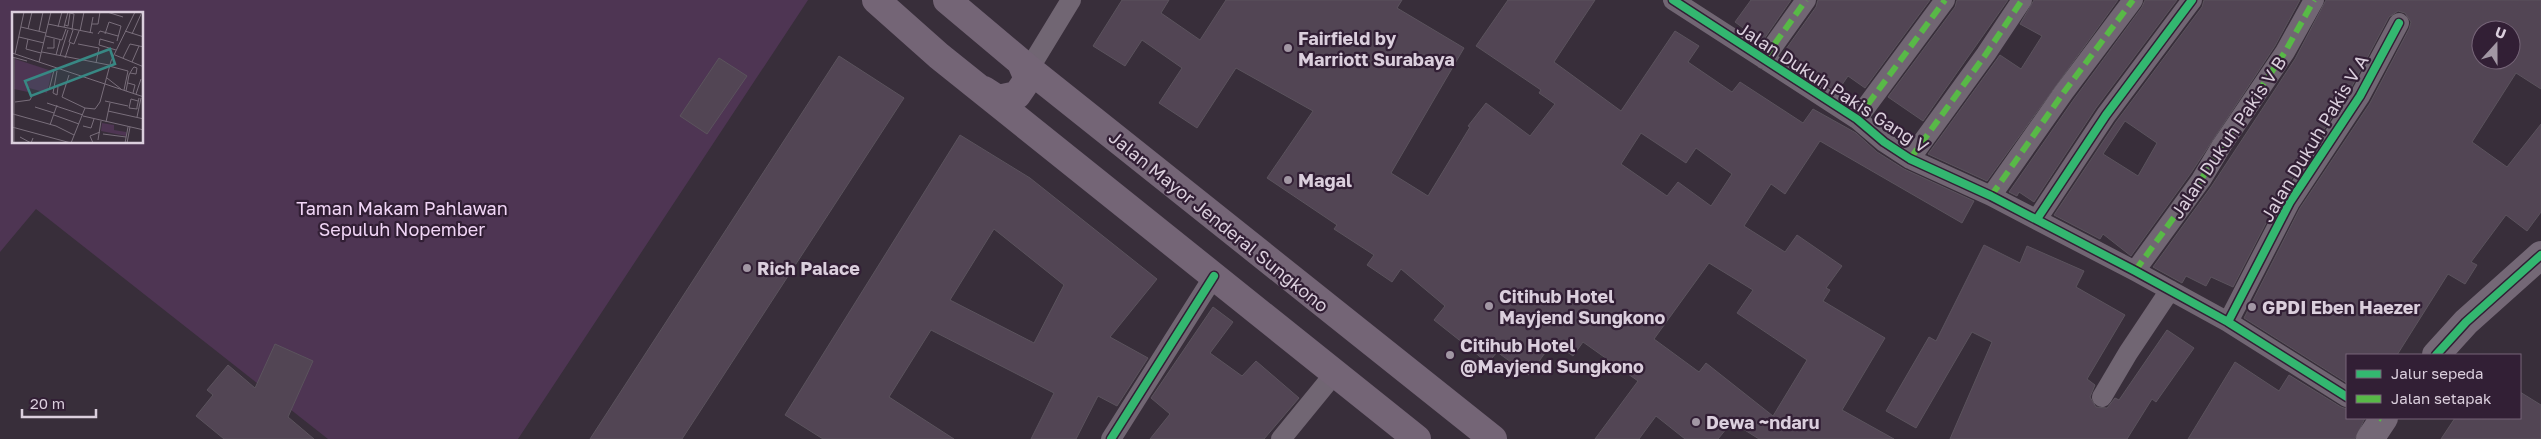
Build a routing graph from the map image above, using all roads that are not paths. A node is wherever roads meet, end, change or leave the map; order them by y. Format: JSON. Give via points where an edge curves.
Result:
{"nodes":[{"id":1,"x":876,"y":0,"type":"edge"},
{"id":2,"x":947,"y":0,"type":"edge"},
{"id":3,"x":1071,"y":0,"type":"edge"},
{"id":4,"x":1673,"y":0,"type":"edge"},
{"id":5,"x":1806,"y":0,"type":"edge"},
{"id":6,"x":1945,"y":0,"type":"edge"},
{"id":7,"x":2022,"y":0,"type":"edge"},
{"id":8,"x":2134,"y":0,"type":"edge"},
{"id":9,"x":2192,"y":0,"type":"edge"},
{"id":10,"x":2314,"y":0,"type":"edge"},
{"id":11,"x":2399,"y":23,"type":"dead end"},
{"id":12,"x":1764,"y":59,"type":"junction"},
{"id":13,"x":1032,"y":72,"type":"junction"},
{"id":14,"x":981,"y":89,"type":"junction"},
{"id":15,"x":1015,"y":115,"type":"junction"},
{"id":16,"x":1856,"y":120,"type":"junction"},
{"id":17,"x":1910,"y":159,"type":"junction"},
{"id":18,"x":1991,"y":196,"type":"junction"},
{"id":19,"x":2037,"y":220,"type":"junction"},
{"id":20,"x":2541,"y":255,"type":"edge"},
{"id":21,"x":2135,"y":271,"type":"junction"},
{"id":22,"x":1214,"y":276,"type":"junction"},
{"id":23,"x":2170,"y":290,"type":"junction"},
{"id":24,"x":2228,"y":322,"type":"junction"},
{"id":25,"x":2437,"y":354,"type":"edge"},
{"id":26,"x":1335,"y":373,"type":"junction"},
{"id":27,"x":2346,"y":396,"type":"edge"},
{"id":28,"x":2102,"y":397,"type":"dead end"},
{"id":29,"x":1111,"y":439,"type":"edge"},
{"id":30,"x":1281,"y":439,"type":"edge"},
{"id":31,"x":1417,"y":439,"type":"edge"},
{"id":32,"x":1493,"y":439,"type":"edge"}],
"edges":[{"from":1,"to":14,"type":"main road","via":[[938,56]]},
{"from":2,"to":13,"type":"main road","name":"Jalan Mayor Jenderal Sungkono"},
{"from":3,"to":13,"type":"street"},
{"from":4,"to":12,"type":"street","name":"Jalan Dukuh Pakis Gang V"},
{"from":5,"to":12,"type":"street"},
{"from":6,"to":16,"type":"street"},
{"from":7,"to":17,"type":"street"},
{"from":8,"to":18,"type":"street"},
{"from":9,"to":19,"type":"street","via":[[2106,115]]},
{"from":10,"to":21,"type":"street","name":"Jalan Dukuh Pakis V B","via":[[2285,52],[2201,180]]},
{"from":11,"to":24,"type":"street","name":"Jalan Dukuh Pakis V A","via":[[2360,96],[2290,202]]},
{"from":12,"to":16,"type":"street","name":"Jalan Dukuh Pakis Gang V"},
{"from":13,"to":14,"type":"main road","via":[[1017,95],[998,99]]},
{"from":13,"to":15,"type":"main road","via":[[1026,96]]},
{"from":13,"to":32,"type":"main road","name":"Jalan Mayor Jenderal Sungkono"},
{"from":14,"to":15,"type":"main road"},
{"from":15,"to":22,"type":"main road"},
{"from":16,"to":17,"type":"street","name":"Jalan Dukuh Pakis Gang V"},
{"from":17,"to":18,"type":"street","name":"Jalan Dukuh Pakis Gang V"},
{"from":18,"to":19,"type":"street","name":"Jalan Dukuh Pakis Gang V"},
{"from":19,"to":21,"type":"street","name":"Jalan Dukuh Pakis Gang V"},
{"from":20,"to":25,"type":"street","via":[[2466,322]]},
{"from":21,"to":23,"type":"street","name":"Jalan Dukuh Pakis Gang V"},
{"from":22,"to":26,"type":"main road"},
{"from":22,"to":29,"type":"street"},
{"from":23,"to":24,"type":"street","name":"Jalan Dukuh Pakis Gang V"},
{"from":23,"to":28,"type":"street"},
{"from":24,"to":27,"type":"street","name":"Jalan Dukuh Pakis Gang V"},
{"from":26,"to":30,"type":"street"},
{"from":26,"to":31,"type":"main road"}]}
